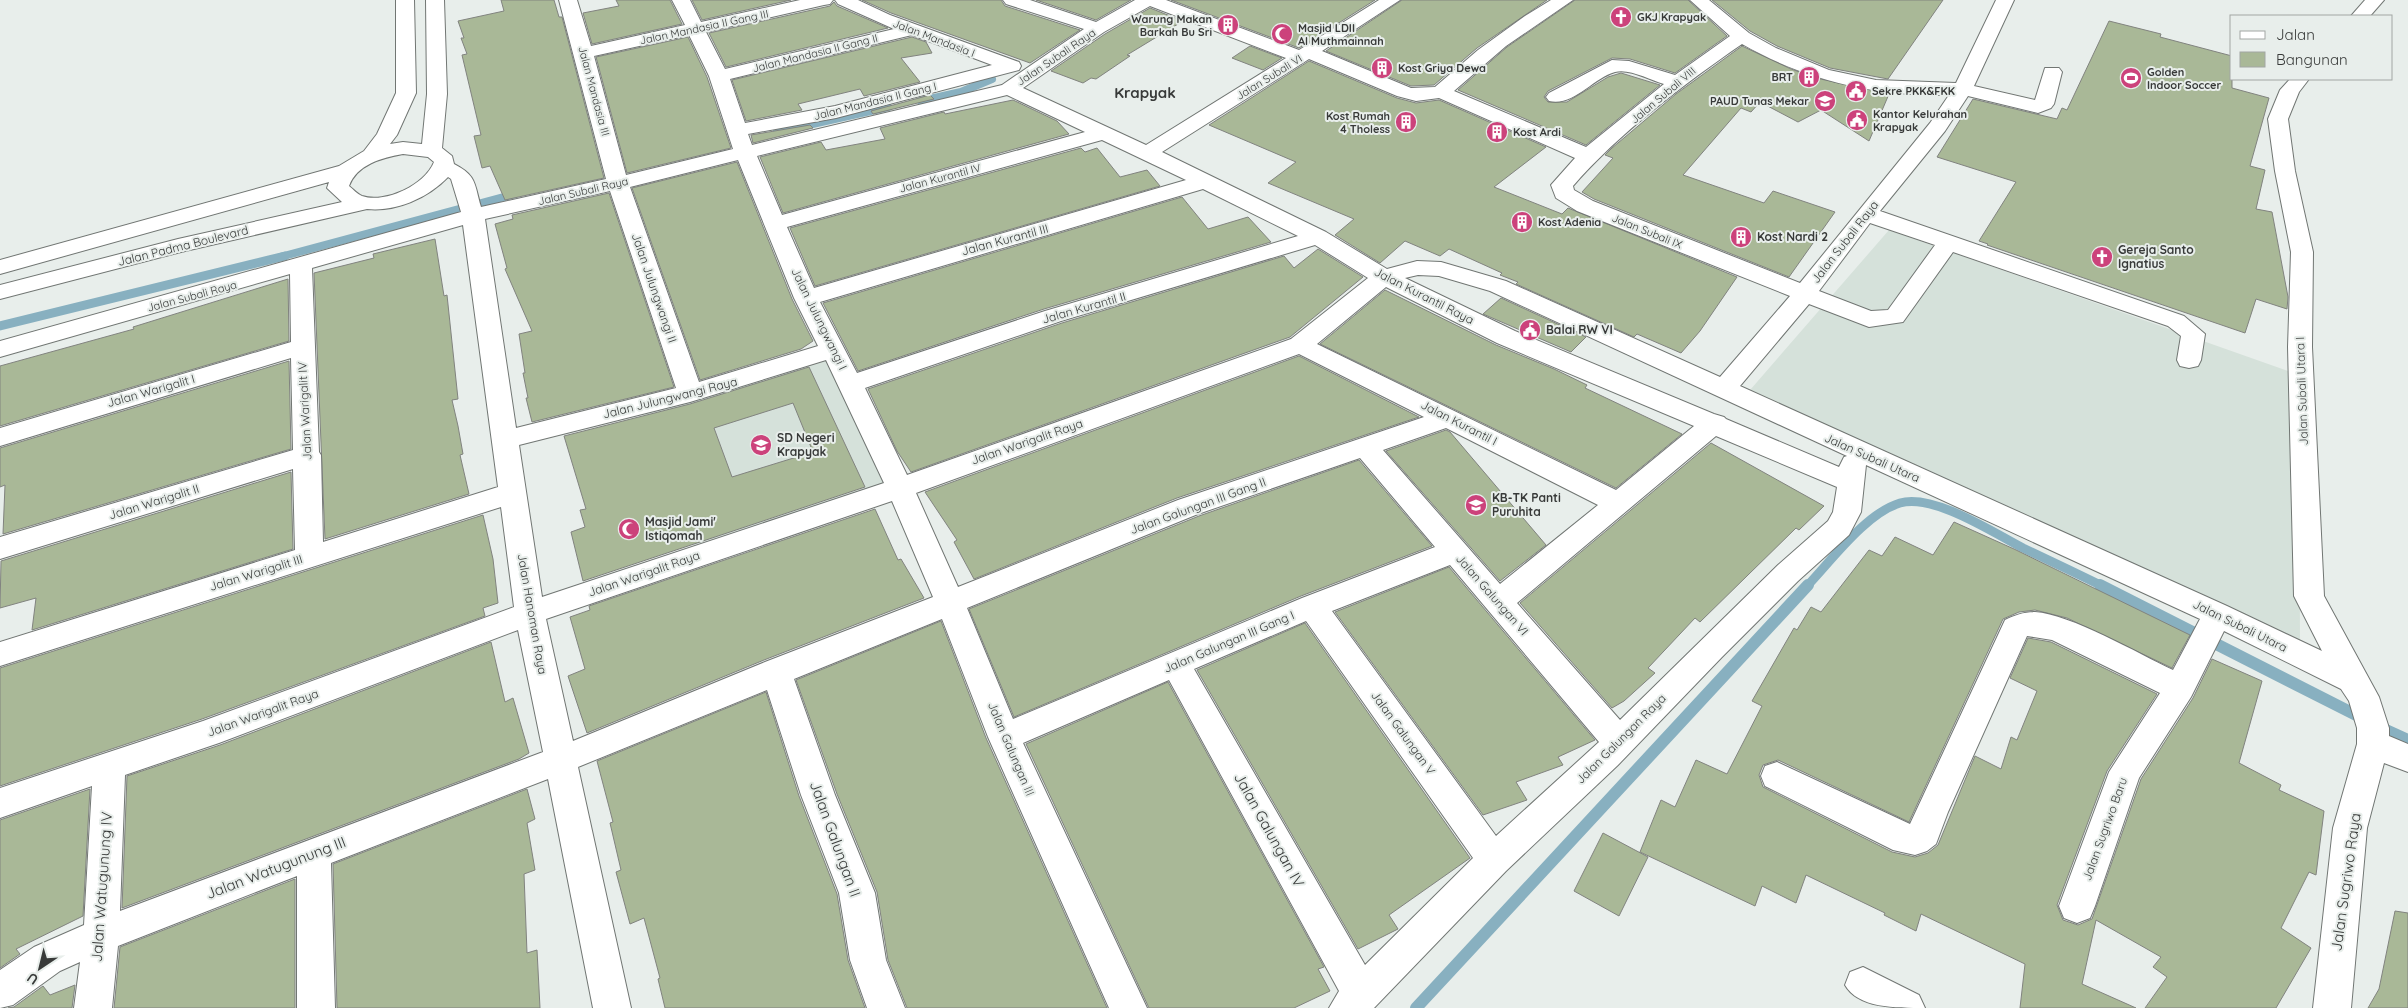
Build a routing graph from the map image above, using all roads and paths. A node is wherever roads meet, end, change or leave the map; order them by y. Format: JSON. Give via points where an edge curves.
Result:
{"nodes":[{"id":1,"x":405,"y":0,"type":"edge"},
{"id":2,"x":435,"y":0,"type":"edge"},
{"id":3,"x":568,"y":0,"type":"edge"},
{"id":4,"x":681,"y":0,"type":"edge"},
{"id":5,"x":824,"y":0,"type":"edge"},
{"id":6,"x":844,"y":0,"type":"edge"},
{"id":7,"x":1012,"y":0,"type":"edge"},
{"id":8,"x":1149,"y":0,"type":"edge"},
{"id":9,"x":1391,"y":0,"type":"edge"},
{"id":10,"x":1564,"y":0,"type":"edge"},
{"id":11,"x":1699,"y":0,"type":"edge"},
{"id":12,"x":2005,"y":0,"type":"edge"},
{"id":13,"x":2375,"y":0,"type":"edge"},
{"id":14,"x":2361,"y":15,"type":"edge"},
{"id":15,"x":1095,"y":27,"type":"junction"},
{"id":16,"x":695,"y":29,"type":"junction"},
{"id":17,"x":911,"y":30,"type":"junction"},
{"id":18,"x":1742,"y":37,"type":"junction"},
{"id":19,"x":584,"y":53,"type":"junction"},
{"id":20,"x":1304,"y":55,"type":"junction"},
{"id":21,"x":2052,"y":72,"type":"dead end"},
{"id":22,"x":1018,"y":74,"type":"junction"},
{"id":23,"x":719,"y":76,"type":"junction"},
{"id":24,"x":2299,"y":80,"type":"edge"},
{"id":25,"x":1678,"y":82,"type":"junction"},
{"id":26,"x":1963,"y":89,"type":"junction"},
{"id":27,"x":1441,"y":92,"type":"junction"},
{"id":28,"x":1556,"y":96,"type":"dead end"},
{"id":29,"x":1104,"y":133,"type":"junction"},
{"id":30,"x":740,"y":142,"type":"junction"},
{"id":31,"x":431,"y":150,"type":"junction"},
{"id":32,"x":1147,"y":153,"type":"junction"},
{"id":33,"x":371,"y":156,"type":"junction"},
{"id":34,"x":1588,"y":156,"type":"junction"},
{"id":35,"x":445,"y":167,"type":"junction"},
{"id":36,"x":346,"y":171,"type":"junction"},
{"id":37,"x":616,"y":173,"type":"junction"},
{"id":38,"x":1204,"y":182,"type":"junction"},
{"id":39,"x":420,"y":191,"type":"junction"},
{"id":40,"x":366,"y":203,"type":"junction"},
{"id":41,"x":469,"y":203,"type":"junction"},
{"id":42,"x":1866,"y":214,"type":"junction"},
{"id":43,"x":171,"y":221,"type":"junction"},
{"id":44,"x":776,"y":223,"type":"junction"},
{"id":45,"x":1318,"y":237,"type":"junction"},
{"id":46,"x":1949,"y":242,"type":"junction"},
{"id":47,"x":178,"y":246,"type":"junction"},
{"id":48,"x":301,"y":266,"type":"junction"},
{"id":49,"x":0,"y":267,"type":"edge"},
{"id":50,"x":1384,"y":277,"type":"junction"},
{"id":51,"x":0,"y":292,"type":"edge"},
{"id":52,"x":1804,"y":294,"type":"junction"},
{"id":53,"x":806,"y":298,"type":"junction"},
{"id":54,"x":1300,"y":345,"type":"junction"},
{"id":55,"x":302,"y":347,"type":"junction"},
{"id":56,"x":0,"y":350,"type":"edge"},
{"id":57,"x":833,"y":350,"type":"junction"},
{"id":58,"x":2189,"y":360,"type":"dead end"},
{"id":59,"x":850,"y":384,"type":"junction"},
{"id":60,"x":1723,"y":390,"type":"junction"},
{"id":61,"x":690,"y":393,"type":"junction"},
{"id":62,"x":1449,"y":418,"type":"junction"},
{"id":63,"x":1715,"y":423,"type":"junction"},
{"id":64,"x":0,"y":437,"type":"edge"},
{"id":65,"x":504,"y":440,"type":"junction"},
{"id":66,"x":1366,"y":447,"type":"junction"},
{"id":67,"x":1856,"y":451,"type":"junction"},
{"id":68,"x":308,"y":455,"type":"junction"},
{"id":69,"x":1850,"y":482,"type":"junction"},
{"id":70,"x":900,"y":488,"type":"junction"},
{"id":71,"x":512,"y":493,"type":"junction"},
{"id":72,"x":1618,"y":503,"type":"junction"},
{"id":73,"x":0,"y":548,"type":"edge"},
{"id":74,"x":1455,"y":551,"type":"junction"},
{"id":75,"x":309,"y":556,"type":"junction"},
{"id":76,"x":1499,"y":602,"type":"junction"},
{"id":77,"x":951,"y":604,"type":"junction"},
{"id":78,"x":1312,"y":606,"type":"junction"},
{"id":79,"x":530,"y":613,"type":"junction"},
{"id":80,"x":2208,"y":632,"type":"junction"},
{"id":81,"x":0,"y":654,"type":"edge"},
{"id":82,"x":1176,"y":665,"type":"junction"},
{"id":83,"x":776,"y":671,"type":"junction"},
{"id":84,"x":2180,"y":688,"type":"junction"},
{"id":85,"x":2365,"y":712,"type":"junction"},
{"id":86,"x":1004,"y":737,"type":"junction"},
{"id":87,"x":1619,"y":742,"type":"junction"},
{"id":88,"x":2408,"y":758,"type":"edge"},
{"id":89,"x":560,"y":760,"type":"junction"},
{"id":90,"x":109,"y":766,"type":"junction"},
{"id":91,"x":1777,"y":776,"type":"dead end"},
{"id":92,"x":0,"y":803,"type":"edge"},
{"id":93,"x":314,"y":852,"type":"junction"},
{"id":94,"x":1494,"y":860,"type":"junction"},
{"id":95,"x":2077,"y":906,"type":"dead end"},
{"id":96,"x":101,"y":935,"type":"junction"},
{"id":97,"x":1863,"y":985,"type":"dead end"},
{"id":98,"x":0,"y":992,"type":"edge"},
{"id":99,"x":1354,"y":1002,"type":"edge"},
{"id":100,"x":93,"y":1008,"type":"edge"},
{"id":101,"x":316,"y":1008,"type":"edge"},
{"id":102,"x":612,"y":1008,"type":"edge"},
{"id":103,"x":886,"y":1008,"type":"edge"},
{"id":104,"x":1128,"y":1008,"type":"edge"},
{"id":105,"x":1906,"y":1008,"type":"edge"},
{"id":106,"x":2332,"y":1008,"type":"edge"}],
"edges":[{"from":1,"to":33,"type":"street","via":[[406,93],[387,135]]},
{"from":2,"to":31,"type":"street","via":[[437,91],[436,126]]},
{"from":3,"to":19,"type":"street","name":"Jalan Mandasia III"},
{"from":4,"to":16,"type":"street","name":"Jalan Julungwangi I"},
{"from":5,"to":16,"type":"street","name":"Jalan Mandasia II Gang III"},
{"from":6,"to":17,"type":"street","name":"Jalan Mandasia I"},
{"from":7,"to":15,"type":"street"},
{"from":8,"to":15,"type":"street","name":"Jalan Subali Raya"},
{"from":8,"to":20,"type":"street"},
{"from":9,"to":20,"type":"street","name":"Jalan Subali VI"},
{"from":10,"to":27,"type":"street","via":[[1514,31]]},
{"from":11,"to":18,"type":"street"},
{"from":12,"to":26,"type":"street","name":"Jalan Subali Raya"},
{"from":13,"to":14,"type":"street"},
{"from":15,"to":22,"type":"street","name":"Jalan Subali Raya"},
{"from":16,"to":19,"type":"street","name":"Jalan Mandasia II Gang III"},
{"from":16,"to":23,"type":"street","name":"Jalan Julungwangi I"},
{"from":17,"to":22,"type":"street","name":"Jalan Mandasia I"},
{"from":17,"to":23,"type":"street","name":"Jalan Mandasia II Gang II"},
{"from":18,"to":25,"type":"street","name":"Jalan Subali VIII","via":[[1720,49]]},
{"from":18,"to":26,"type":"street","via":[[1787,60],[1838,80],[1894,89]]},
{"from":19,"to":37,"type":"street","name":"Jalan Mandasia III"},
{"from":20,"to":27,"type":"street","via":[[1404,92],[1416,95]]},
{"from":20,"to":32,"type":"street","name":"Jalan Subali VI"},
{"from":21,"to":26,"type":"street","via":[[2044,104],[2038,107]]},
{"from":22,"to":29,"type":"street","name":"Jalan Kurantil Raya"},
{"from":22,"to":30,"type":"street","name":"Jalan Subali Raya"},
{"from":23,"to":30,"type":"street","name":"Jalan Julungwangi I"},
{"from":24,"to":85,"type":"street","name":"Jalan Subali Utara I","via":[[2290,90],[2278,119],[2285,172],[2302,252],[2300,347],[2309,596]]},
{"from":25,"to":28,"type":"street","via":[[1629,67],[1612,66]]},
{"from":25,"to":34,"type":"street","name":"Jalan Subali VIII"},
{"from":26,"to":42,"type":"street","name":"Jalan Subali Raya","via":[[1938,127]]},
{"from":27,"to":34,"type":"street"},
{"from":29,"to":32,"type":"street","name":"Jalan Kurantil Raya"},
{"from":29,"to":44,"type":"street","name":"Jalan Kurantil IV"},
{"from":30,"to":37,"type":"street","name":"Jalan Subali Raya"},
{"from":30,"to":44,"type":"street","name":"Jalan Julungwangi I"},
{"from":31,"to":33,"type":"street","via":[[403,148]]},
{"from":31,"to":35,"type":"street","via":[[444,160]]},
{"from":32,"to":38,"type":"street","name":"Jalan Kurantil Raya"},
{"from":33,"to":36,"type":"street"},
{"from":34,"to":52,"type":"street","name":"Jalan Subali IX","via":[[1562,185],[1564,193],[1574,200]]},
{"from":35,"to":39,"type":"street","via":[[434,182]]},
{"from":35,"to":41,"type":"street","via":[[461,176]]},
{"from":36,"to":40,"type":"street","via":[[338,188],[342,196]]},
{"from":36,"to":43,"type":"street"},
{"from":37,"to":41,"type":"street","name":"Jalan Subali Raya"},
{"from":37,"to":61,"type":"street","name":"Jalan Julungwangi II"},
{"from":38,"to":45,"type":"street","name":"Jalan Kurantil Raya"},
{"from":38,"to":53,"type":"street","name":"Jalan Kurantil III"},
{"from":39,"to":40,"type":"street","name":"Jalan Padma Boulevard","via":[[384,202]]},
{"from":39,"to":41,"type":"street","name":"Jalan Padma Boulevard","via":[[446,185]]},
{"from":40,"to":47,"type":"street","name":"Jalan Padma Boulevard"},
{"from":41,"to":48,"type":"street","name":"Jalan Subali Raya"},
{"from":41,"to":65,"type":"street","name":"Jalan Hanoman Raya"},
{"from":42,"to":46,"type":"street"},
{"from":42,"to":52,"type":"street","name":"Jalan Subali Raya"},
{"from":43,"to":47,"type":"street"},
{"from":43,"to":49,"type":"street"},
{"from":44,"to":53,"type":"street","name":"Jalan Julungwangi I"},
{"from":45,"to":50,"type":"street","name":"Jalan Kurantil Raya"},
{"from":45,"to":59,"type":"street","name":"Jalan Kurantil II","via":[[1052,316]]},
{"from":46,"to":52,"type":"street","via":[[1895,318],[1870,319]]},
{"from":46,"to":58,"type":"street","via":[[2176,322],[2194,334]]},
{"from":47,"to":51,"type":"street","name":"Jalan Padma Boulevard"},
{"from":48,"to":55,"type":"street","name":"Jalan Warigalit IV"},
{"from":48,"to":56,"type":"street","name":"Jalan Subali Raya"},
{"from":50,"to":54,"type":"street","name":"Jalan Warigalit Raya"},
{"from":50,"to":60,"type":"street","name":"Jalan Subali Utara","via":[[1417,268],[1441,269],[1472,277]]},
{"from":50,"to":63,"type":"street","name":"Jalan Kurantil Raya","via":[[1506,336]]},
{"from":52,"to":60,"type":"street","name":"Jalan Subali Raya"},
{"from":53,"to":57,"type":"street","name":"Jalan Julungwangi I"},
{"from":54,"to":62,"type":"street","name":"Jalan Kurantil I"},
{"from":54,"to":70,"type":"street","name":"Jalan Warigalit Raya"},
{"from":55,"to":64,"type":"street","name":"Jalan Warigalit I"},
{"from":55,"to":68,"type":"street","name":"Jalan Warigalit IV"},
{"from":57,"to":59,"type":"street","name":"Jalan Julungwangi I"},
{"from":57,"to":61,"type":"street","name":"Jalan Julungwangi Raya","via":[[785,368]]},
{"from":59,"to":70,"type":"street","name":"Jalan Julungwangi I"},
{"from":60,"to":67,"type":"street","name":"Jalan Subali Utara"},
{"from":61,"to":65,"type":"street","name":"Jalan Julungwangi Raya"},
{"from":62,"to":66,"type":"street","name":"Jalan Galungan III Gang II"},
{"from":62,"to":72,"type":"street","name":"Jalan Kurantil I"},
{"from":63,"to":69,"type":"street","name":"Jalan Kurantil Raya"},
{"from":63,"to":72,"type":"street"},
{"from":65,"to":71,"type":"street","name":"Jalan Hanoman Raya"},
{"from":66,"to":74,"type":"street","name":"Jalan Galungan VI"},
{"from":66,"to":77,"type":"street","name":"Jalan Galungan III Gang II","via":[[1188,507]]},
{"from":67,"to":69,"type":"street","name":"Jalan Galungan Raya"},
{"from":67,"to":80,"type":"street","name":"Jalan Subali Utara"},
{"from":68,"to":73,"type":"street","name":"Jalan Warigalit II"},
{"from":68,"to":75,"type":"street","name":"Jalan Warigalit IV"},
{"from":69,"to":87,"type":"street","name":"Jalan Galungan Raya","via":[[1847,512],[1839,528],[1767,593]]},
{"from":70,"to":77,"type":"street","name":"Jalan Galungan III"},
{"from":70,"to":79,"type":"street","name":"Jalan Warigalit Raya"},
{"from":71,"to":75,"type":"street","name":"Jalan Warigalit III"},
{"from":71,"to":79,"type":"street","name":"Jalan Hanoman Raya"},
{"from":72,"to":76,"type":"street"},
{"from":74,"to":76,"type":"street","name":"Jalan Galungan VI"},
{"from":74,"to":78,"type":"street","name":"Jalan Galungan III Gang I"},
{"from":75,"to":81,"type":"street","name":"Jalan Warigalit III"},
{"from":76,"to":87,"type":"street","name":"Jalan Galungan VI"},
{"from":77,"to":83,"type":"street"},
{"from":77,"to":86,"type":"street","name":"Jalan Galungan III"},
{"from":78,"to":82,"type":"street","name":"Jalan Galungan III Gang I"},
{"from":78,"to":94,"type":"street","name":"Jalan Galungan V"},
{"from":79,"to":89,"type":"street","name":"Jalan Hanoman Raya"},
{"from":79,"to":90,"type":"street","name":"Jalan Warigalit Raya","via":[[217,730]]},
{"from":80,"to":84,"type":"street","name":"Jalan Sugriwo Baru"},
{"from":80,"to":85,"type":"street","name":"Jalan Subali Utara"},
{"from":82,"to":86,"type":"street","name":"Jalan Galungan III Gang I"},
{"from":82,"to":99,"type":"street","name":"Jalan Galungan IV"},
{"from":83,"to":89,"type":"street"},
{"from":83,"to":103,"type":"street","name":"Jalan Galungan II","via":[[818,795],[857,893],[868,960]]},
{"from":84,"to":91,"type":"street","via":[[2060,630],[2024,624],[2016,628],[1924,832],[1915,840],[1905,839]]},
{"from":84,"to":95,"type":"street","name":"Jalan Sugriwo Baru","via":[[2125,772]]},
{"from":85,"to":88,"type":"street","name":"Jalan Subali Utara"},
{"from":85,"to":106,"type":"street","name":"Jalan Sugriwo Raya"},
{"from":86,"to":104,"type":"street","name":"Jalan Galungan III"},
{"from":87,"to":94,"type":"street","name":"Jalan Galungan Raya"},
{"from":89,"to":93,"type":"street","name":"Jalan Watugunung III"},
{"from":89,"to":102,"type":"street","name":"Jalan Hanoman Raya"},
{"from":90,"to":92,"type":"street","name":"Jalan Warigalit Raya"},
{"from":90,"to":96,"type":"street","name":"Jalan Watugunung IV"},
{"from":93,"to":96,"type":"street","name":"Jalan Watugunung III"},
{"from":93,"to":101,"type":"street"},
{"from":94,"to":99,"type":"street","name":"Jalan Galungan Raya"},
{"from":96,"to":98,"type":"street","name":"Jalan Watugunung III","via":[[47,959]]},
{"from":96,"to":100,"type":"street","name":"Jalan Watugunung IV"},
{"from":97,"to":105,"type":"street"}]}
